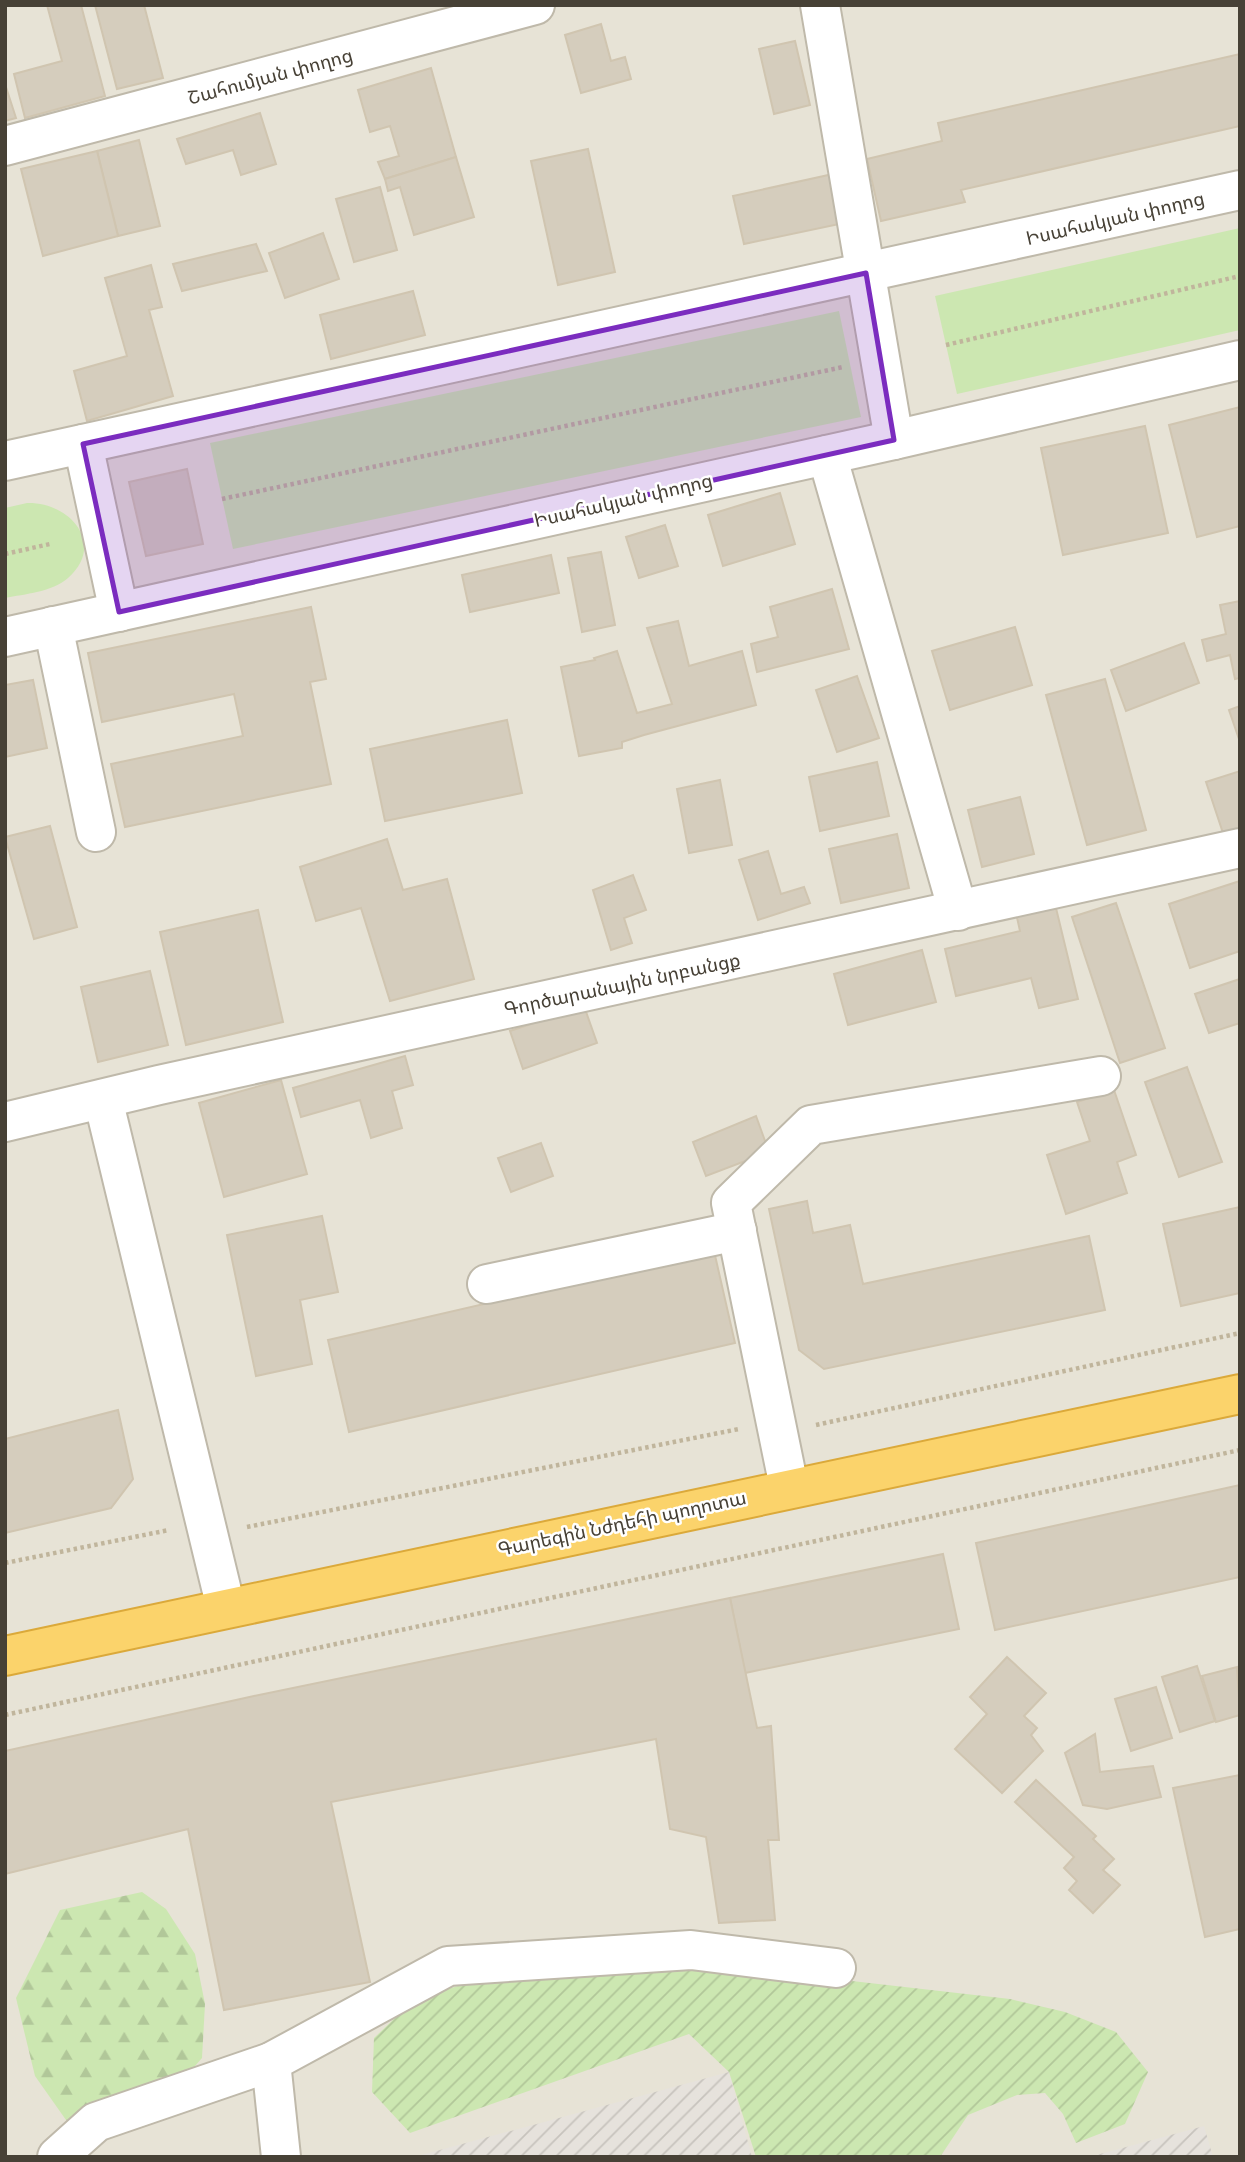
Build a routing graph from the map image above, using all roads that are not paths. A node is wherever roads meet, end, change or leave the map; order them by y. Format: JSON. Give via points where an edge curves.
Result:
{"nodes":[{"id":1,"x":535,"y":5,"type":"edge"},
{"id":2,"x":820,"y":5,"type":"edge"},
{"id":3,"x":5,"y":146,"type":"edge"},
{"id":4,"x":1240,"y":190,"type":"edge"},
{"id":5,"x":866,"y":273,"type":"junction"},
{"id":6,"x":1240,"y":360,"type":"edge"},
{"id":7,"x":894,"y":440,"type":"junction"},
{"id":8,"x":83,"y":444,"type":"junction"},
{"id":9,"x":827,"y":455,"type":"junction"},
{"id":10,"x":5,"y":461,"type":"edge"},
{"id":11,"x":119,"y":612,"type":"junction"},
{"id":12,"x":53,"y":626,"type":"junction"},
{"id":13,"x":5,"y":637,"type":"edge"},
{"id":14,"x":96,"y":832,"type":"dead end"},
{"id":15,"x":1240,"y":848,"type":"edge"},
{"id":16,"x":958,"y":911,"type":"junction"},
{"id":17,"x":1101,"y":1076,"type":"dead end"},
{"id":18,"x":103,"y":1099,"type":"junction"},
{"id":19,"x":5,"y":1122,"type":"edge"},
{"id":20,"x":737,"y":1231,"type":"junction"},
{"id":21,"x":487,"y":1284,"type":"dead end"},
{"id":22,"x":1240,"y":1394,"type":"edge"},
{"id":23,"x":789,"y":1488,"type":"junction"},
{"id":24,"x":226,"y":1608,"type":"junction"},
{"id":25,"x":5,"y":1656,"type":"edge"},
{"id":26,"x":836,"y":1968,"type":"dead end"},
{"id":27,"x":271,"y":2062,"type":"junction"},
{"id":28,"x":57,"y":2157,"type":"edge"},
{"id":29,"x":281,"y":2157,"type":"edge"}],
"edges":[{"from":1,"to":3,"type":"street","name":"Շահումյան փողոց"},
{"from":2,"to":5,"type":"street"},
{"from":4,"to":5,"type":"street","name":"Իսահակյան փողոց"},
{"from":5,"to":7,"type":"street"},
{"from":5,"to":8,"type":"street","name":"Իսահակյան փողոց"},
{"from":6,"to":7,"type":"street","name":"Իսահակյան փողոց"},
{"from":7,"to":9,"type":"street","name":"Իսահակյան փողոց"},
{"from":8,"to":10,"type":"street","name":"Իսահակյան փողոց"},
{"from":8,"to":11,"type":"street"},
{"from":9,"to":11,"type":"street","name":"Իսահակյան փողոց"},
{"from":9,"to":16,"type":"street"},
{"from":11,"to":12,"type":"street","name":"Իսահակյան փողոց"},
{"from":12,"to":13,"type":"street","name":"Իսահակյան փողոց"},
{"from":12,"to":14,"type":"street"},
{"from":15,"to":16,"type":"street","name":"Գործարանային նրբանցք"},
{"from":16,"to":18,"type":"street","name":"Գործարանային նրբանցք"},
{"from":17,"to":20,"type":"street","via":[[811,1125],[731,1203]]},
{"from":18,"to":19,"type":"street","name":"Գործարանային նրբանցք"},
{"from":18,"to":24,"type":"street"},
{"from":20,"to":21,"type":"street"},
{"from":20,"to":23,"type":"street"},
{"from":22,"to":23,"type":"highway","name":"Գարեգին Նժդեհի պողոտա"},
{"from":23,"to":24,"type":"highway","name":"Գարեգին Նժդեհի պողոտա"},
{"from":24,"to":25,"type":"highway","name":"Գարեգին Նժդեհի պողոտա"},
{"from":26,"to":27,"type":"street","via":[[691,1950],[448,1966]]},
{"from":27,"to":28,"type":"street","via":[[96,2122]]},
{"from":27,"to":29,"type":"street"}]}
